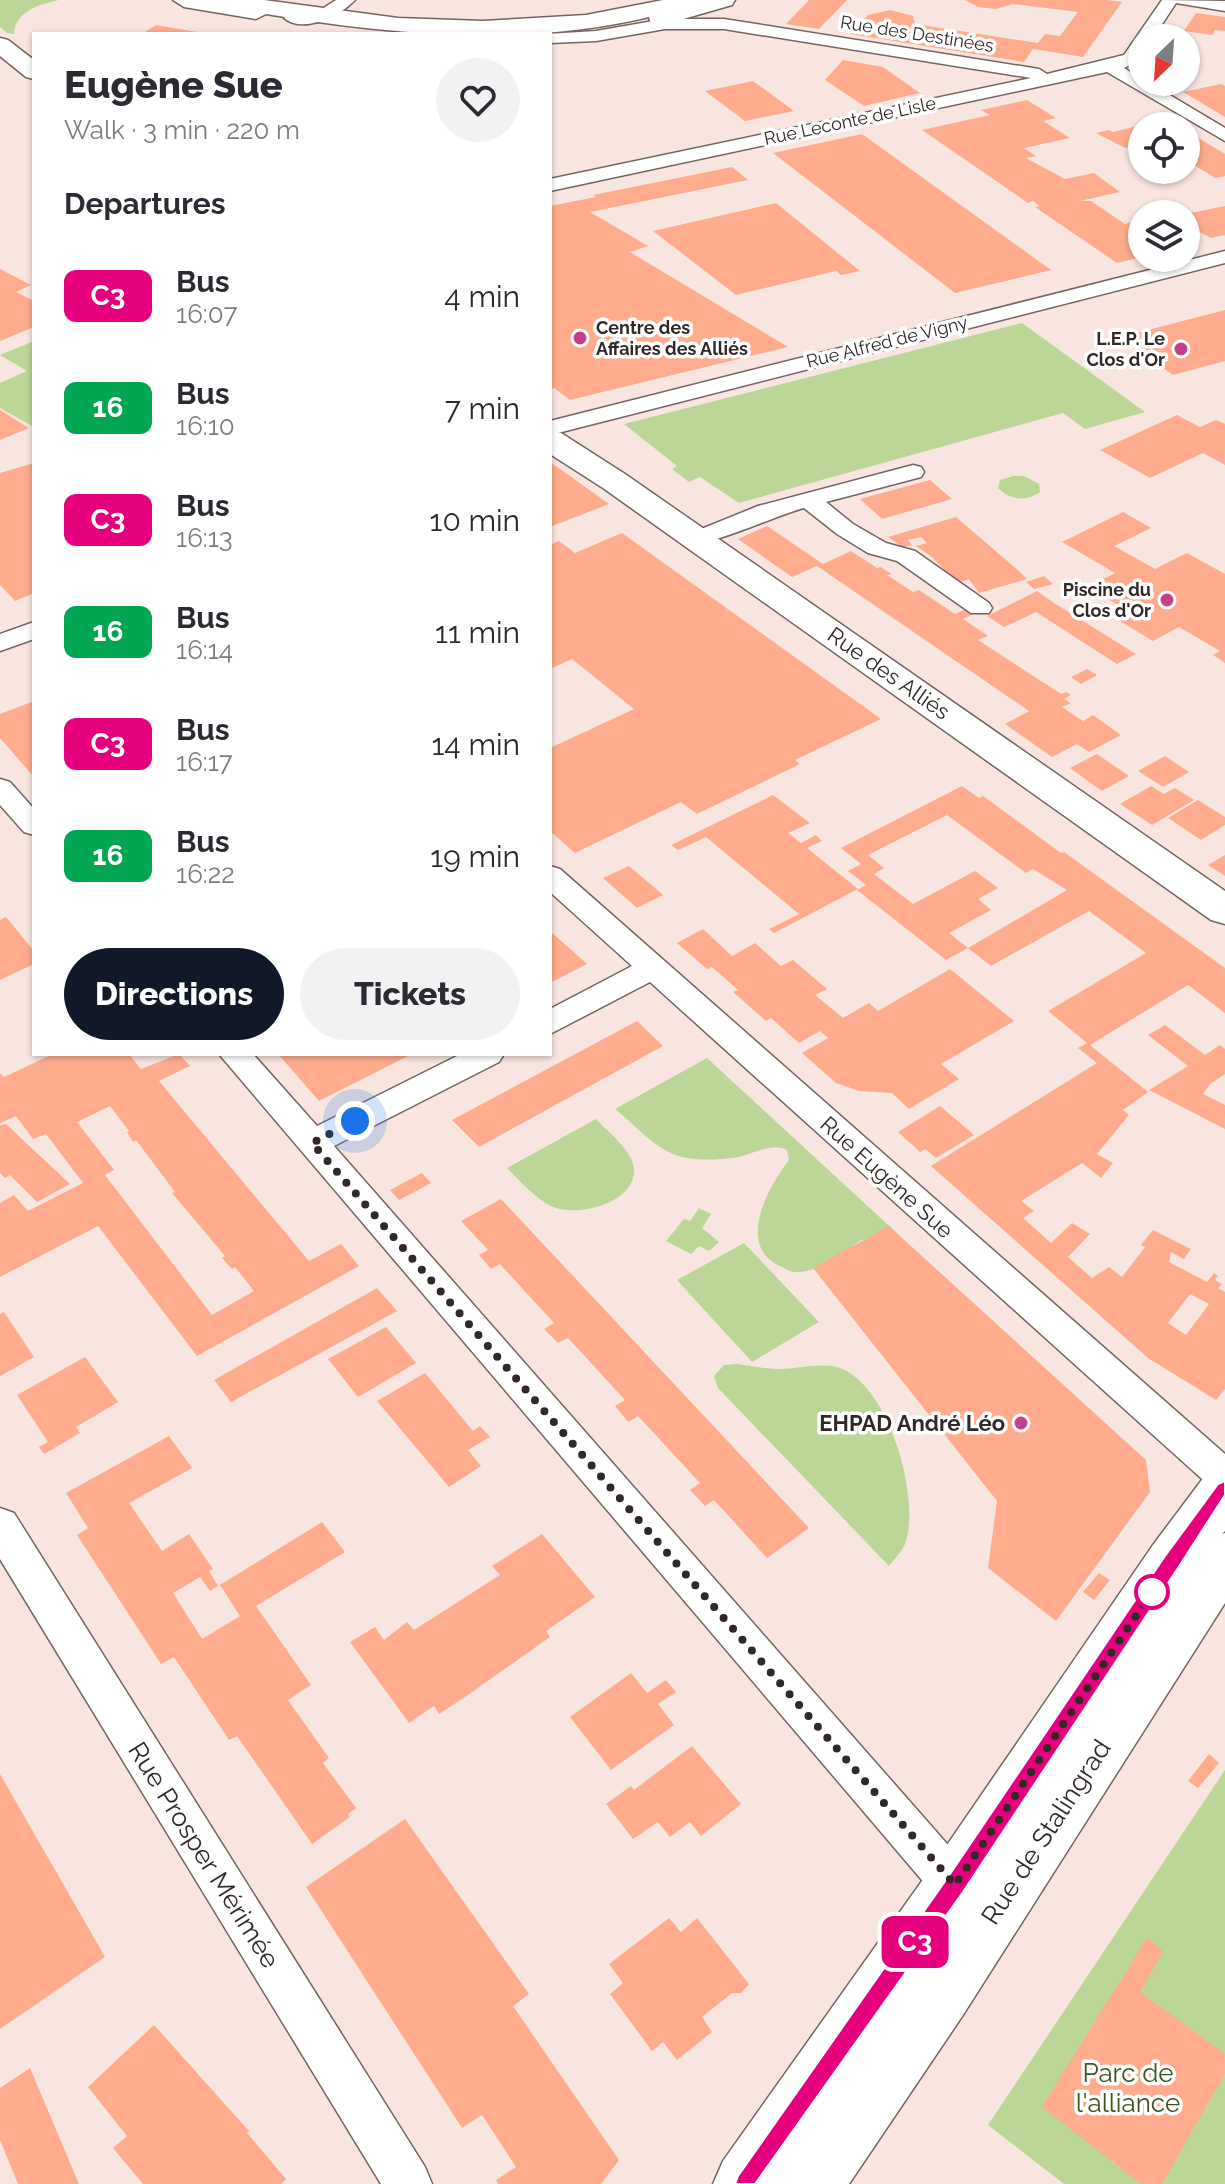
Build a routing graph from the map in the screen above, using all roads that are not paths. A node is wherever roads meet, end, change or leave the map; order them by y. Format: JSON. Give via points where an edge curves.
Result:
{"nodes":[{"id":1,"x":184,"y":0,"type":"edge"},
{"id":2,"x":226,"y":0,"type":"edge"},
{"id":3,"x":347,"y":0,"type":"edge"},
{"id":4,"x":685,"y":0,"type":"edge"},
{"id":5,"x":1170,"y":0,"type":"edge"},
{"id":6,"x":1182,"y":0,"type":"edge"},
{"id":7,"x":732,"y":4,"type":"edge"},
{"id":8,"x":1225,"y":6,"type":"edge"},
{"id":9,"x":323,"y":16,"type":"junction"},
{"id":10,"x":292,"y":18,"type":"junction"},
{"id":11,"x":724,"y":24,"type":"junction"},
{"id":12,"x":1154,"y":24,"type":"edge"},
{"id":13,"x":391,"y":32,"type":"edge"},
{"id":14,"x":552,"y":37,"type":"edge"},
{"id":15,"x":552,"y":37,"type":"edge"},
{"id":16,"x":0,"y":45,"type":"edge"},
{"id":17,"x":1128,"y":60,"type":"edge"},
{"id":18,"x":0,"y":66,"type":"edge"},
{"id":19,"x":1109,"y":66,"type":"junction"},
{"id":20,"x":32,"y":70,"type":"edge"},
{"id":21,"x":1058,"y":77,"type":"junction"},
{"id":22,"x":32,"y":86,"type":"edge"},
{"id":23,"x":1225,"y":136,"type":"edge"},
{"id":24,"x":552,"y":185,"type":"edge"},
{"id":25,"x":1225,"y":257,"type":"edge"},
{"id":26,"x":552,"y":427,"type":"edge"},
{"id":27,"x":552,"y":441,"type":"edge"},
{"id":28,"x":913,"y":472,"type":"dead end"},
{"id":29,"x":809,"y":500,"type":"junction"},
{"id":30,"x":697,"y":539,"type":"junction"},
{"id":31,"x":980,"y":608,"type":"dead end"},
{"id":32,"x":32,"y":631,"type":"edge"},
{"id":33,"x":0,"y":643,"type":"edge"},
{"id":34,"x":0,"y":788,"type":"edge"},
{"id":35,"x":32,"y":824,"type":"edge"},
{"id":36,"x":552,"y":878,"type":"edge"},
{"id":37,"x":1225,"y":910,"type":"edge"},
{"id":38,"x":652,"y":968,"type":"junction"},
{"id":39,"x":552,"y":1022,"type":"edge"},
{"id":40,"x":237,"y":1056,"type":"edge"},
{"id":41,"x":484,"y":1056,"type":"edge"},
{"id":42,"x":312,"y":1143,"type":"junction"},
{"id":43,"x":1225,"y":1477,"type":"edge"},
{"id":44,"x":1225,"y":1489,"type":"edge"},
{"id":45,"x":0,"y":1525,"type":"edge"},
{"id":46,"x":1225,"y":1557,"type":"edge"},
{"id":47,"x":955,"y":1885,"type":"junction"},
{"id":48,"x":941,"y":1993,"type":"junction"},
{"id":49,"x":408,"y":2184,"type":"edge"},
{"id":50,"x":746,"y":2184,"type":"edge"},
{"id":51,"x":810,"y":2184,"type":"edge"}],
"edges":[{"from":1,"to":10,"type":"main road"},
{"from":2,"to":9,"type":"main road"},
{"from":3,"to":9,"type":"street"},
{"from":4,"to":9,"type":"main road","via":[[629,15],[505,28],[400,27]]},
{"from":5,"to":12,"type":"street","name":"Rue Leconte de Lisle"},
{"from":6,"to":8,"type":"street"},
{"from":7,"to":11,"type":"street"},
{"from":7,"to":15,"type":"main road"},
{"from":9,"to":10,"type":"street"},
{"from":10,"to":13,"type":"main road"},
{"from":11,"to":14,"type":"street","name":"Rue des Destinées","via":[[665,24],[596,36]]},
{"from":11,"to":21,"type":"street","name":"Rue des Destinées"},
{"from":16,"to":20,"type":"main road"},
{"from":17,"to":19,"type":"street","name":"Rue Leconte de Lisle"},
{"from":18,"to":22,"type":"main road"},
{"from":19,"to":21,"type":"street","name":"Rue Leconte de Lisle"},
{"from":19,"to":23,"type":"street"},
{"from":21,"to":24,"type":"street","name":"Rue Leconte de Lisle"},
{"from":25,"to":26,"type":"street","name":"Rue Alfred de Vigny"},
{"from":27,"to":30,"type":"main road","name":"Rue des Alliés"},
{"from":28,"to":29,"type":"street"},
{"from":29,"to":30,"type":"street"},
{"from":29,"to":31,"type":"street","via":[[845,529],[877,548],[906,556]]},
{"from":30,"to":37,"type":"main road","name":"Rue des Alliés"},
{"from":32,"to":33,"type":"street"},
{"from":34,"to":35,"type":"street"},
{"from":36,"to":38,"type":"street","name":"Rue Eugène Sue"},
{"from":38,"to":39,"type":"street"},
{"from":38,"to":43,"type":"street","name":"Rue Eugène Sue"},
{"from":40,"to":42,"type":"street"},
{"from":41,"to":42,"type":"street"},
{"from":42,"to":47,"type":"street"},
{"from":44,"to":47,"type":"main road","name":"Rue de Stalingrad"},
{"from":45,"to":49,"type":"street","name":"Rue Prosper Mérimée"},
{"from":46,"to":48,"type":"main road","name":"Rue de Stalingrad"},
{"from":47,"to":48,"type":"street"},
{"from":47,"to":50,"type":"main road","name":"Rue de Stalingrad"},
{"from":48,"to":51,"type":"main road","name":"Rue de Stalingrad"}]}
